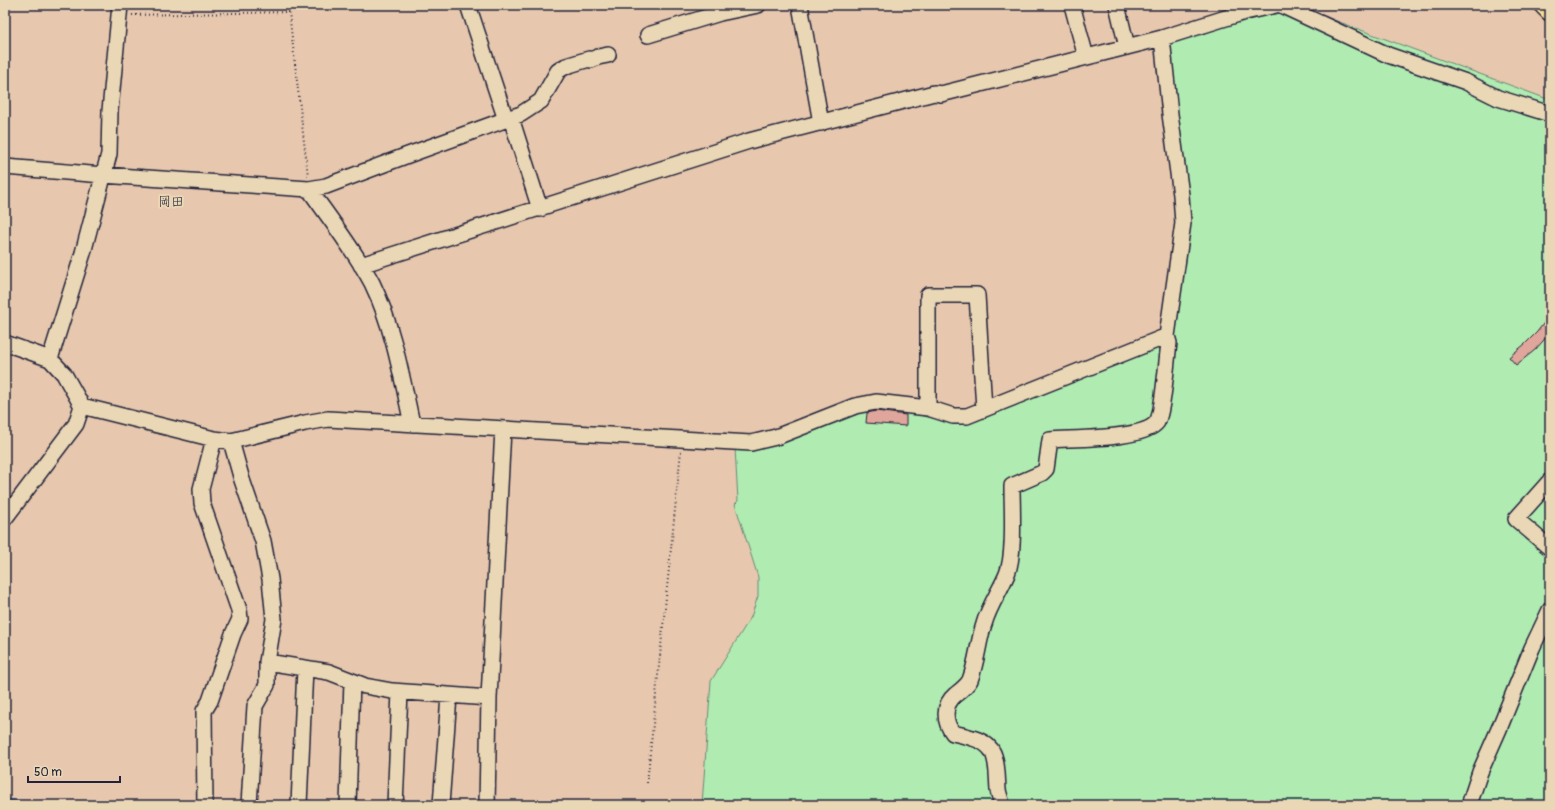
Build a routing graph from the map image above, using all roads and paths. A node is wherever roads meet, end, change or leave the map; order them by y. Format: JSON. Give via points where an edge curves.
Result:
{"nodes":[{"id":1,"x":286,"y":5,"type":"edge"},
{"id":2,"x":296,"y":5,"type":"edge"},
{"id":3,"x":468,"y":5,"type":"edge"},
{"id":4,"x":758,"y":5,"type":"edge"},
{"id":5,"x":800,"y":5,"type":"edge"},
{"id":6,"x":1072,"y":5,"type":"edge"},
{"id":7,"x":1117,"y":5,"type":"edge"},
{"id":8,"x":1276,"y":5,"type":"edge"},
{"id":9,"x":1281,"y":5,"type":"edge"},
{"id":10,"x":1544,"y":5,"type":"edge"},
{"id":11,"x":119,"y":10,"type":"edge"},
{"id":12,"x":1550,"y":11,"type":"edge"},
{"id":13,"x":289,"y":12,"type":"junction"},
{"id":14,"x":648,"y":35,"type":"dead end"},
{"id":15,"x":1162,"y":38,"type":"junction"},
{"id":16,"x":1127,"y":47,"type":"junction"},
{"id":17,"x":608,"y":55,"type":"dead end"},
{"id":18,"x":1086,"y":57,"type":"junction"},
{"id":19,"x":1550,"y":114,"type":"edge"},
{"id":20,"x":509,"y":119,"type":"junction"},
{"id":21,"x":821,"y":123,"type":"junction"},
{"id":22,"x":5,"y":167,"type":"edge"},
{"id":23,"x":103,"y":175,"type":"junction"},
{"id":24,"x":309,"y":189,"type":"junction"},
{"id":25,"x":540,"y":208,"type":"junction"},
{"id":26,"x":361,"y":265,"type":"junction"},
{"id":27,"x":1167,"y":336,"type":"junction"},
{"id":28,"x":5,"y":343,"type":"edge"},
{"id":29,"x":50,"y":359,"type":"junction"},
{"id":30,"x":82,"y":406,"type":"junction"},
{"id":31,"x":928,"y":408,"type":"junction"},
{"id":32,"x":984,"y":409,"type":"junction"},
{"id":33,"x":412,"y":424,"type":"junction"},
{"id":34,"x":503,"y":429,"type":"junction"},
{"id":35,"x":214,"y":439,"type":"junction"},
{"id":36,"x":682,"y":440,"type":"junction"},
{"id":37,"x":231,"y":441,"type":"junction"},
{"id":38,"x":1550,"y":481,"type":"edge"},
{"id":39,"x":5,"y":518,"type":"edge"},
{"id":40,"x":1550,"y":548,"type":"edge"},
{"id":41,"x":1550,"y":610,"type":"edge"},
{"id":42,"x":267,"y":662,"type":"junction"},
{"id":43,"x":305,"y":668,"type":"junction"},
{"id":44,"x":352,"y":681,"type":"junction"},
{"id":45,"x":400,"y":692,"type":"junction"},
{"id":46,"x":449,"y":696,"type":"junction"},
{"id":47,"x":490,"y":698,"type":"junction"},
{"id":48,"x":647,"y":783,"type":"dead end"},
{"id":49,"x":205,"y":805,"type":"edge"},
{"id":50,"x":249,"y":805,"type":"edge"},
{"id":51,"x":299,"y":805,"type":"edge"},
{"id":52,"x":348,"y":805,"type":"edge"},
{"id":53,"x":395,"y":805,"type":"edge"},
{"id":54,"x":441,"y":805,"type":"edge"},
{"id":55,"x":487,"y":805,"type":"edge"},
{"id":56,"x":1002,"y":805,"type":"edge"},
{"id":57,"x":1469,"y":805,"type":"edge"}],
"edges":[{"from":1,"to":13,"type":"path"},
{"from":2,"to":13,"type":"path"},
{"from":3,"to":20,"type":"street"},
{"from":4,"to":14,"type":"street","via":[[720,13]]},
{"from":5,"to":21,"type":"street"},
{"from":6,"to":18,"type":"street"},
{"from":7,"to":16,"type":"street"},
{"from":8,"to":15,"type":"street"},
{"from":9,"to":19,"type":"street","via":[[1388,55],[1466,82],[1498,98]]},
{"from":10,"to":12,"type":"main road"},
{"from":11,"to":13,"type":"path"},
{"from":11,"to":23,"type":"street","via":[[109,154]]},
{"from":13,"to":24,"type":"path"},
{"from":15,"to":16,"type":"street"},
{"from":15,"to":27,"type":"street","via":[[1181,195],[1182,223]]},
{"from":16,"to":18,"type":"street"},
{"from":17,"to":20,"type":"street","via":[[566,66],[558,71],[541,101]]},
{"from":18,"to":21,"type":"street"},
{"from":20,"to":24,"type":"street","via":[[326,186]]},
{"from":20,"to":25,"type":"street"},
{"from":21,"to":25,"type":"street","via":[[749,140]]},
{"from":22,"to":23,"type":"street"},
{"from":23,"to":24,"type":"street"},
{"from":23,"to":29,"type":"street","via":[[83,253]]},
{"from":24,"to":26,"type":"street"},
{"from":25,"to":26,"type":"street"},
{"from":26,"to":33,"type":"street","via":[[385,316]]},
{"from":27,"to":32,"type":"street"},
{"from":27,"to":56,"type":"street","via":[[1169,343],[1157,422],[1147,430],[1130,435],[1050,440],[1046,469],[1012,486],[1012,553],[1008,573],[984,624],[969,683],[953,696],[945,719],[952,733],[985,744],[993,752]]},
{"from":28,"to":29,"type":"street"},
{"from":29,"to":30,"type":"street","via":[[64,374]]},
{"from":30,"to":35,"type":"street"},
{"from":30,"to":39,"type":"street","via":[[76,424]]},
{"from":31,"to":32,"type":"street","via":[[953,416],[967,416]]},
{"from":31,"to":32,"type":"street","via":[[928,295],[977,295]]},
{"from":31,"to":36,"type":"street","via":[[876,402],[855,406],[751,443]]},
{"from":33,"to":34,"type":"street"},
{"from":33,"to":37,"type":"street","via":[[328,419]]},
{"from":34,"to":36,"type":"street"},
{"from":34,"to":47,"type":"street"},
{"from":35,"to":37,"type":"street"},
{"from":35,"to":49,"type":"street","via":[[201,489],[202,503],[233,588],[240,619],[210,701],[204,710]]},
{"from":36,"to":48,"type":"path"},
{"from":37,"to":42,"type":"street","via":[[263,541],[270,579],[274,619]]},
{"from":38,"to":40,"type":"street","via":[[1516,520]]},
{"from":41,"to":57,"type":"street","via":[[1480,772]]},
{"from":42,"to":43,"type":"street"},
{"from":42,"to":50,"type":"street","via":[[267,685],[255,706]]},
{"from":43,"to":44,"type":"street","via":[[329,672]]},
{"from":43,"to":51,"type":"street"},
{"from":44,"to":45,"type":"street"},
{"from":44,"to":52,"type":"street"},
{"from":45,"to":46,"type":"street"},
{"from":45,"to":53,"type":"street"},
{"from":46,"to":47,"type":"street"},
{"from":46,"to":54,"type":"street"},
{"from":47,"to":55,"type":"street"}]}
